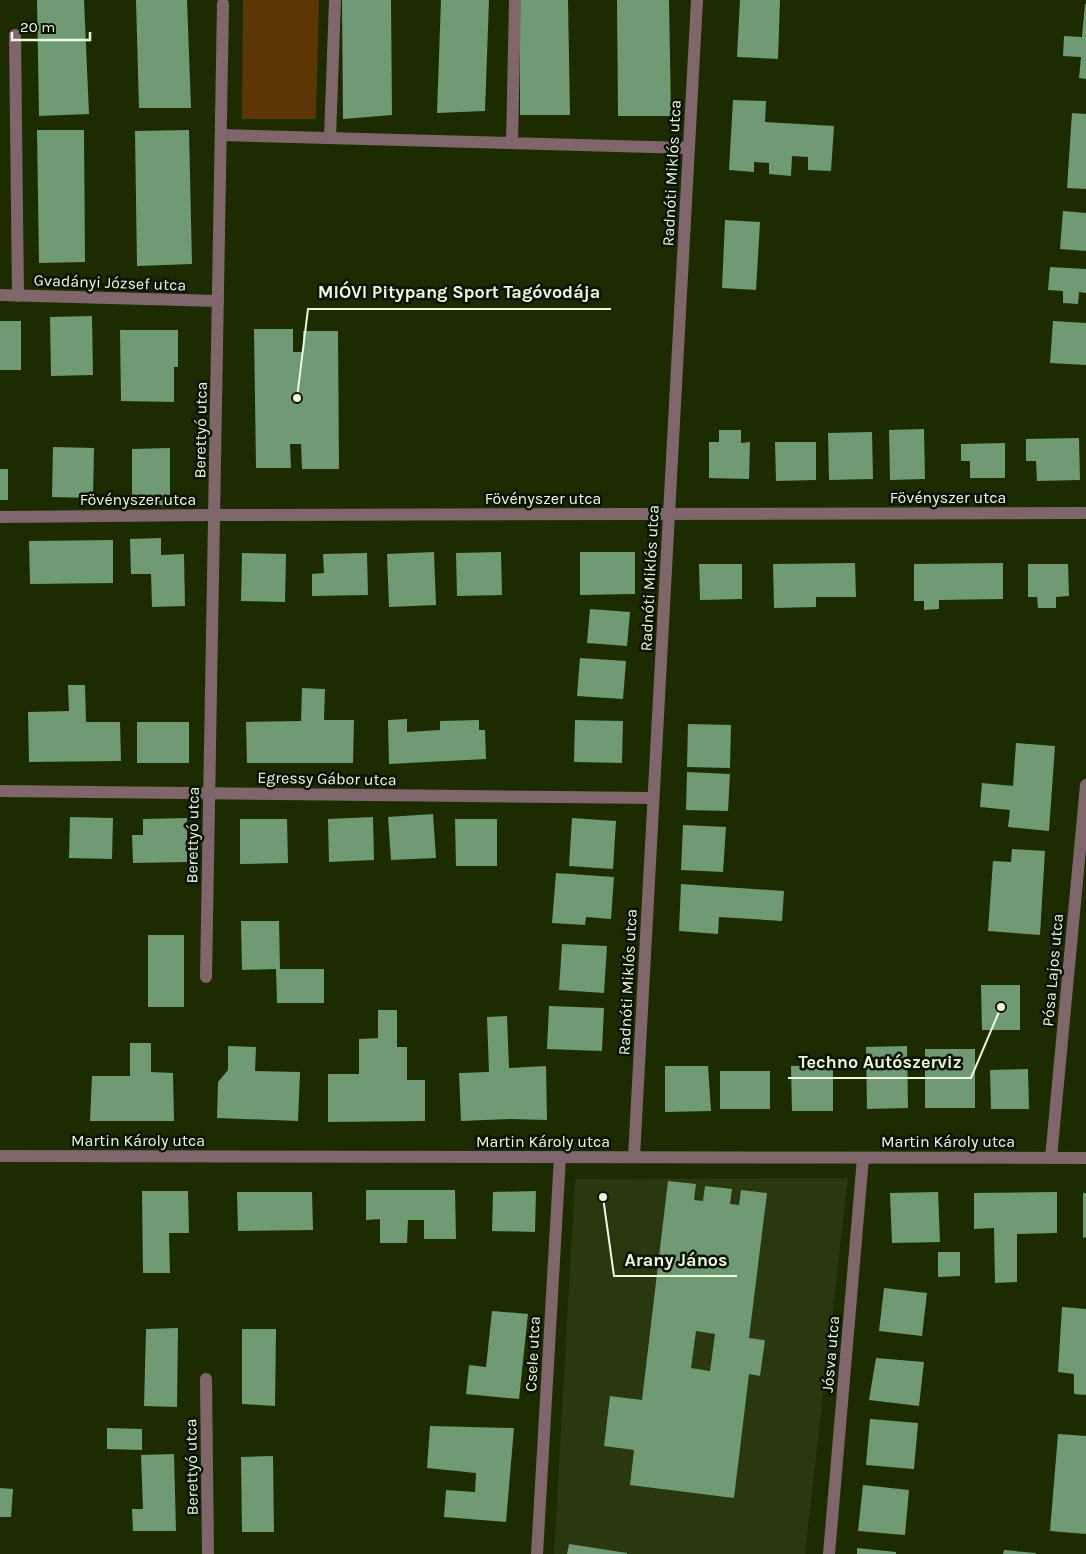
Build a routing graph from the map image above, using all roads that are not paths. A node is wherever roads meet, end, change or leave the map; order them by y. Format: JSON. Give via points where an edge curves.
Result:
{"nodes":[{"id":1,"x":335,"y":0,"type":"edge"},
{"id":2,"x":515,"y":0,"type":"edge"},
{"id":3,"x":697,"y":0,"type":"edge"},
{"id":4,"x":223,"y":4,"type":"dead end"},
{"id":5,"x":15,"y":35,"type":"dead end"},
{"id":6,"x":221,"y":135,"type":"junction"},
{"id":7,"x":330,"y":138,"type":"junction"},
{"id":8,"x":512,"y":143,"type":"junction"},
{"id":9,"x":688,"y":148,"type":"junction"},
{"id":10,"x":0,"y":296,"type":"edge"},
{"id":11,"x":18,"y":296,"type":"junction"},
{"id":12,"x":218,"y":301,"type":"junction"},
{"id":13,"x":1086,"y":513,"type":"edge"},
{"id":14,"x":668,"y":514,"type":"junction"},
{"id":15,"x":214,"y":515,"type":"junction"},
{"id":16,"x":0,"y":517,"type":"edge"},
{"id":17,"x":1086,"y":785,"type":"edge"},
{"id":18,"x":0,"y":791,"type":"edge"},
{"id":19,"x":209,"y":793,"type":"junction"},
{"id":20,"x":653,"y":798,"type":"junction"},
{"id":21,"x":206,"y":977,"type":"dead end"},
{"id":22,"x":0,"y":1156,"type":"edge"},
{"id":23,"x":560,"y":1157,"type":"junction"},
{"id":24,"x":634,"y":1157,"type":"junction"},
{"id":25,"x":863,"y":1158,"type":"junction"},
{"id":26,"x":1051,"y":1158,"type":"junction"},
{"id":27,"x":1086,"y":1158,"type":"edge"},
{"id":28,"x":206,"y":1379,"type":"dead end"},
{"id":29,"x":208,"y":1554,"type":"edge"},
{"id":30,"x":537,"y":1554,"type":"edge"},
{"id":31,"x":829,"y":1554,"type":"edge"}],
"edges":[{"from":1,"to":7,"type":"street"},
{"from":2,"to":8,"type":"street"},
{"from":3,"to":9,"type":"street","name":"Radnóti Miklós utca"},
{"from":4,"to":6,"type":"street","name":"Berettyó utca"},
{"from":5,"to":11,"type":"street"},
{"from":6,"to":7,"type":"street"},
{"from":6,"to":12,"type":"street","name":"Berettyó utca"},
{"from":7,"to":8,"type":"street"},
{"from":8,"to":9,"type":"street"},
{"from":9,"to":14,"type":"street","name":"Radnóti Miklós utca"},
{"from":10,"to":11,"type":"street","name":"Gvadányi József utca"},
{"from":11,"to":12,"type":"street","name":"Gvadányi József utca"},
{"from":12,"to":15,"type":"street","name":"Berettyó utca"},
{"from":13,"to":14,"type":"street","name":"Fövényszer utca"},
{"from":14,"to":15,"type":"street","name":"Fövényszer utca"},
{"from":14,"to":20,"type":"street","name":"Radnóti Miklós utca"},
{"from":15,"to":16,"type":"street","name":"Fövényszer utca"},
{"from":15,"to":19,"type":"street","name":"Berettyó utca"},
{"from":17,"to":26,"type":"street","name":"Pósa Lajos utca"},
{"from":18,"to":19,"type":"street","name":"Egressy Gábor utca"},
{"from":19,"to":20,"type":"street","name":"Egressy Gábor utca"},
{"from":19,"to":21,"type":"street","name":"Berettyó utca"},
{"from":20,"to":24,"type":"street","name":"Radnóti Miklós utca"},
{"from":22,"to":23,"type":"street","name":"Martin Károly utca"},
{"from":23,"to":24,"type":"street","name":"Martin Károly utca"},
{"from":23,"to":30,"type":"street","name":"Csele utca"},
{"from":24,"to":25,"type":"street","name":"Martin Károly utca"},
{"from":25,"to":26,"type":"street","name":"Martin Károly utca"},
{"from":25,"to":31,"type":"street","name":"Jósva utca"},
{"from":26,"to":27,"type":"street","name":"Martin Károly utca"},
{"from":28,"to":29,"type":"street","name":"Berettyó utca"}]}
